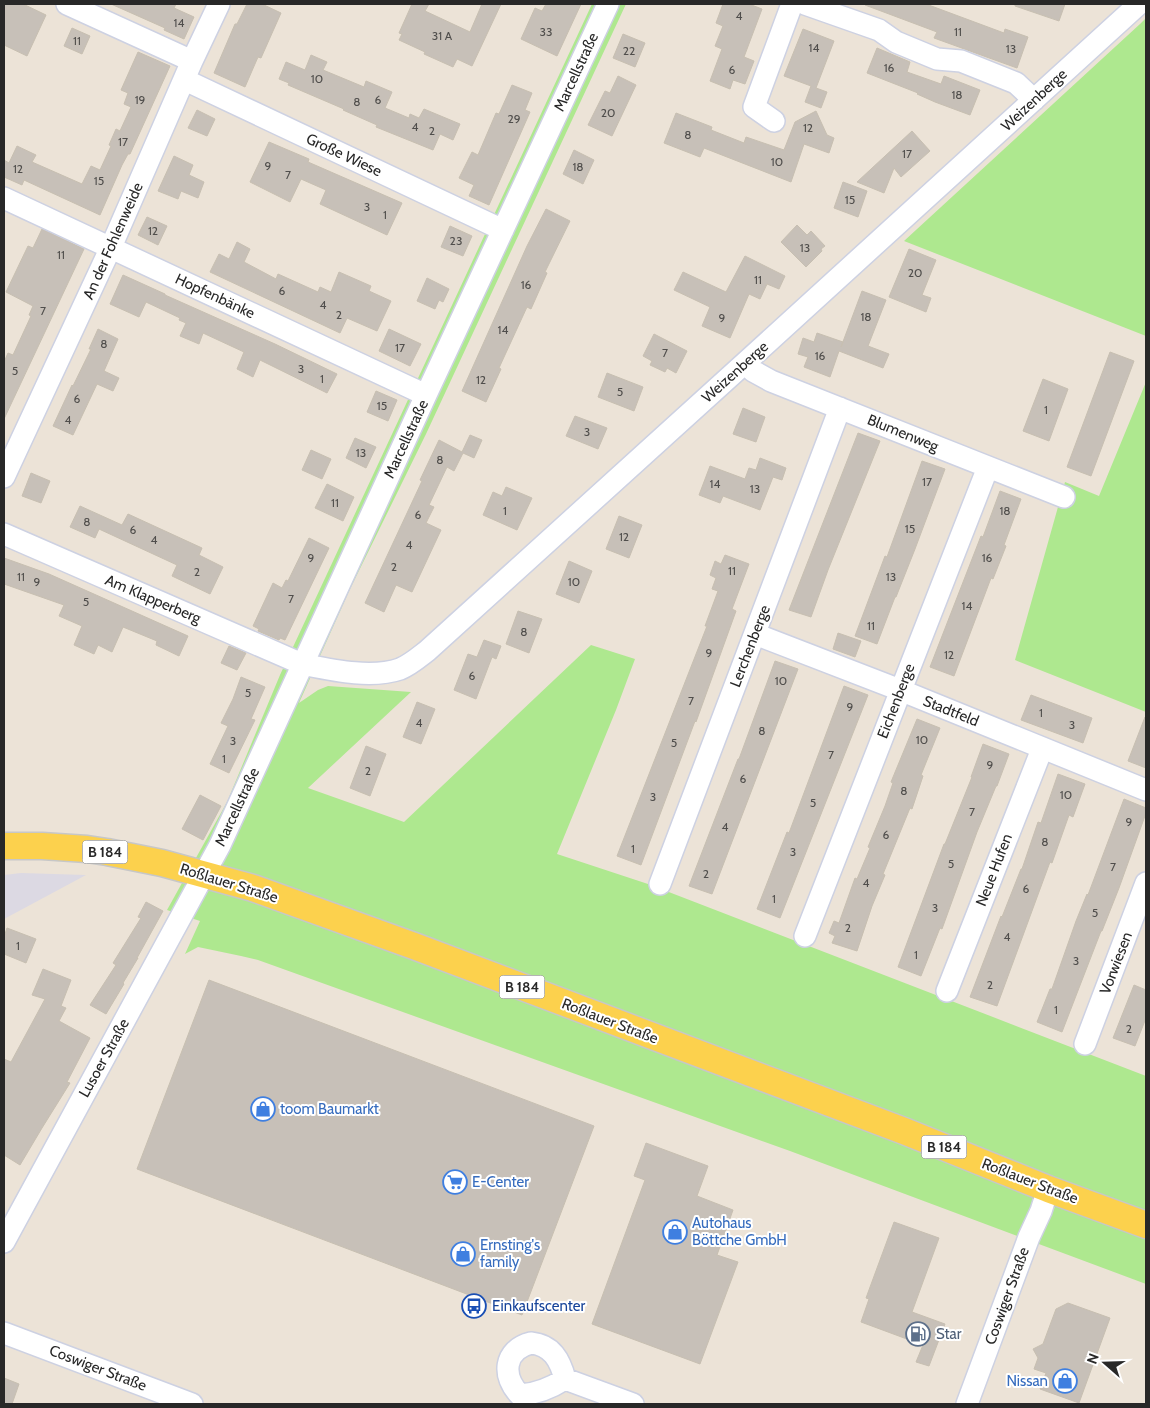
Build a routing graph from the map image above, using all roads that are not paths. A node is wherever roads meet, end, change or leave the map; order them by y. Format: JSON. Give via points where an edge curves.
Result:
{"nodes":[{"id":1,"x":67,"y":4,"type":"edge"},
{"id":2,"x":219,"y":4,"type":"edge"},
{"id":3,"x":608,"y":4,"type":"edge"},
{"id":4,"x":792,"y":4,"type":"edge"},
{"id":5,"x":805,"y":4,"type":"edge"},
{"id":6,"x":1139,"y":4,"type":"edge"},
{"id":7,"x":188,"y":70,"type":"junction"},
{"id":8,"x":1034,"y":100,"type":"junction"},
{"id":9,"x":774,"y":121,"type":"dead end"},
{"id":10,"x":4,"y":198,"type":"edge"},
{"id":11,"x":503,"y":230,"type":"junction"},
{"id":12,"x":111,"y":247,"type":"junction"},
{"id":13,"x":746,"y":362,"type":"junction"},
{"id":14,"x":426,"y":395,"type":"junction"},
{"id":15,"x":840,"y":408,"type":"junction"},
{"id":16,"x":988,"y":467,"type":"junction"},
{"id":17,"x":4,"y":477,"type":"edge"},
{"id":18,"x":1064,"y":497,"type":"dead end"},
{"id":19,"x":4,"y":534,"type":"edge"},
{"id":20,"x":755,"y":634,"type":"junction"},
{"id":21,"x":302,"y":664,"type":"junction"},
{"id":22,"x":900,"y":690,"type":"junction"},
{"id":23,"x":1042,"y":749,"type":"junction"},
{"id":24,"x":1146,"y":790,"type":"edge"},
{"id":25,"x":4,"y":846,"type":"edge"},
{"id":26,"x":204,"y":874,"type":"junction"},
{"id":27,"x":1146,"y":882,"type":"edge"},
{"id":28,"x":660,"y":884,"type":"dead end"},
{"id":29,"x":805,"y":936,"type":"dead end"},
{"id":30,"x":946,"y":992,"type":"dead end"},
{"id":31,"x":1085,"y":1044,"type":"dead end"},
{"id":32,"x":1048,"y":1189,"type":"junction"},
{"id":33,"x":1146,"y":1225,"type":"edge"},
{"id":34,"x":4,"y":1242,"type":"edge"},
{"id":35,"x":4,"y":1333,"type":"edge"},
{"id":36,"x":566,"y":1380,"type":"junction"},
{"id":37,"x":518,"y":1400,"type":"edge"},
{"id":38,"x":192,"y":1404,"type":"edge"},
{"id":39,"x":633,"y":1404,"type":"edge"},
{"id":40,"x":967,"y":1404,"type":"edge"}],
"edges":[{"from":1,"to":7,"type":"street","name":"Große Wiese"},
{"from":2,"to":7,"type":"street","name":"An der Fohlenweide"},
{"from":3,"to":11,"type":"street","name":"Marcellstraße"},
{"from":4,"to":9,"type":"street","via":[[754,107]]},
{"from":5,"to":8,"type":"street","via":[[879,30],[896,42],[937,59],[961,61],[1016,83]]},
{"from":6,"to":8,"type":"street","name":"Weizenberge"},
{"from":7,"to":11,"type":"street","name":"Große Wiese"},
{"from":7,"to":12,"type":"street","name":"An der Fohlenweide"},
{"from":8,"to":13,"type":"street","name":"Weizenberge"},
{"from":10,"to":12,"type":"street","name":"Hopfenbänke"},
{"from":11,"to":14,"type":"street","name":"Marcellstraße"},
{"from":12,"to":14,"type":"street","name":"Hopfenbänke"},
{"from":12,"to":17,"type":"street","name":"An der Fohlenweide"},
{"from":13,"to":15,"type":"street","name":"Blumenweg","via":[[753,371],[766,378]]},
{"from":13,"to":21,"type":"street","name":"Weizenberge","via":[[413,662],[385,672]]},
{"from":14,"to":21,"type":"street","name":"Marcellstraße"},
{"from":15,"to":16,"type":"street","name":"Blumenweg"},
{"from":15,"to":20,"type":"street","name":"Lerchenberge"},
{"from":16,"to":18,"type":"street","name":"Blumenweg"},
{"from":16,"to":22,"type":"street","name":"Eichenberge"},
{"from":19,"to":21,"type":"street","name":"Am Klapperberg"},
{"from":20,"to":22,"type":"street","name":"Stadtfeld"},
{"from":20,"to":28,"type":"street","name":"Lerchenberge"},
{"from":21,"to":26,"type":"street","name":"Marcellstraße","via":[[235,814]]},
{"from":22,"to":23,"type":"street","name":"Stadtfeld"},
{"from":22,"to":29,"type":"street","name":"Eichenberge"},
{"from":23,"to":24,"type":"street","name":"Stadtfeld"},
{"from":23,"to":30,"type":"street","name":"Neue Hufen"},
{"from":25,"to":26,"type":"main road","name":"Roßlauer Straße","number":"B 184","via":[[87,849]]},
{"from":26,"to":32,"type":"main road","name":"Roßlauer Straße","number":"B 184","via":[[253,888],[423,950],[896,1128]]},
{"from":26,"to":34,"type":"street","name":"Lusoer Straße"},
{"from":27,"to":31,"type":"street","name":"Vorwiesen"},
{"from":32,"to":33,"type":"main road","name":"Roßlauer Straße","number":"B 184"},
{"from":32,"to":40,"type":"street","name":"Coswiger Straße"},
{"from":35,"to":38,"type":"street","name":"Coswiger Straße"},
{"from":36,"to":37,"type":"street"},
{"from":36,"to":37,"type":"street","via":[[553,1353],[539,1344],[524,1345],[512,1354],[508,1362]]},
{"from":36,"to":39,"type":"street"}]}
